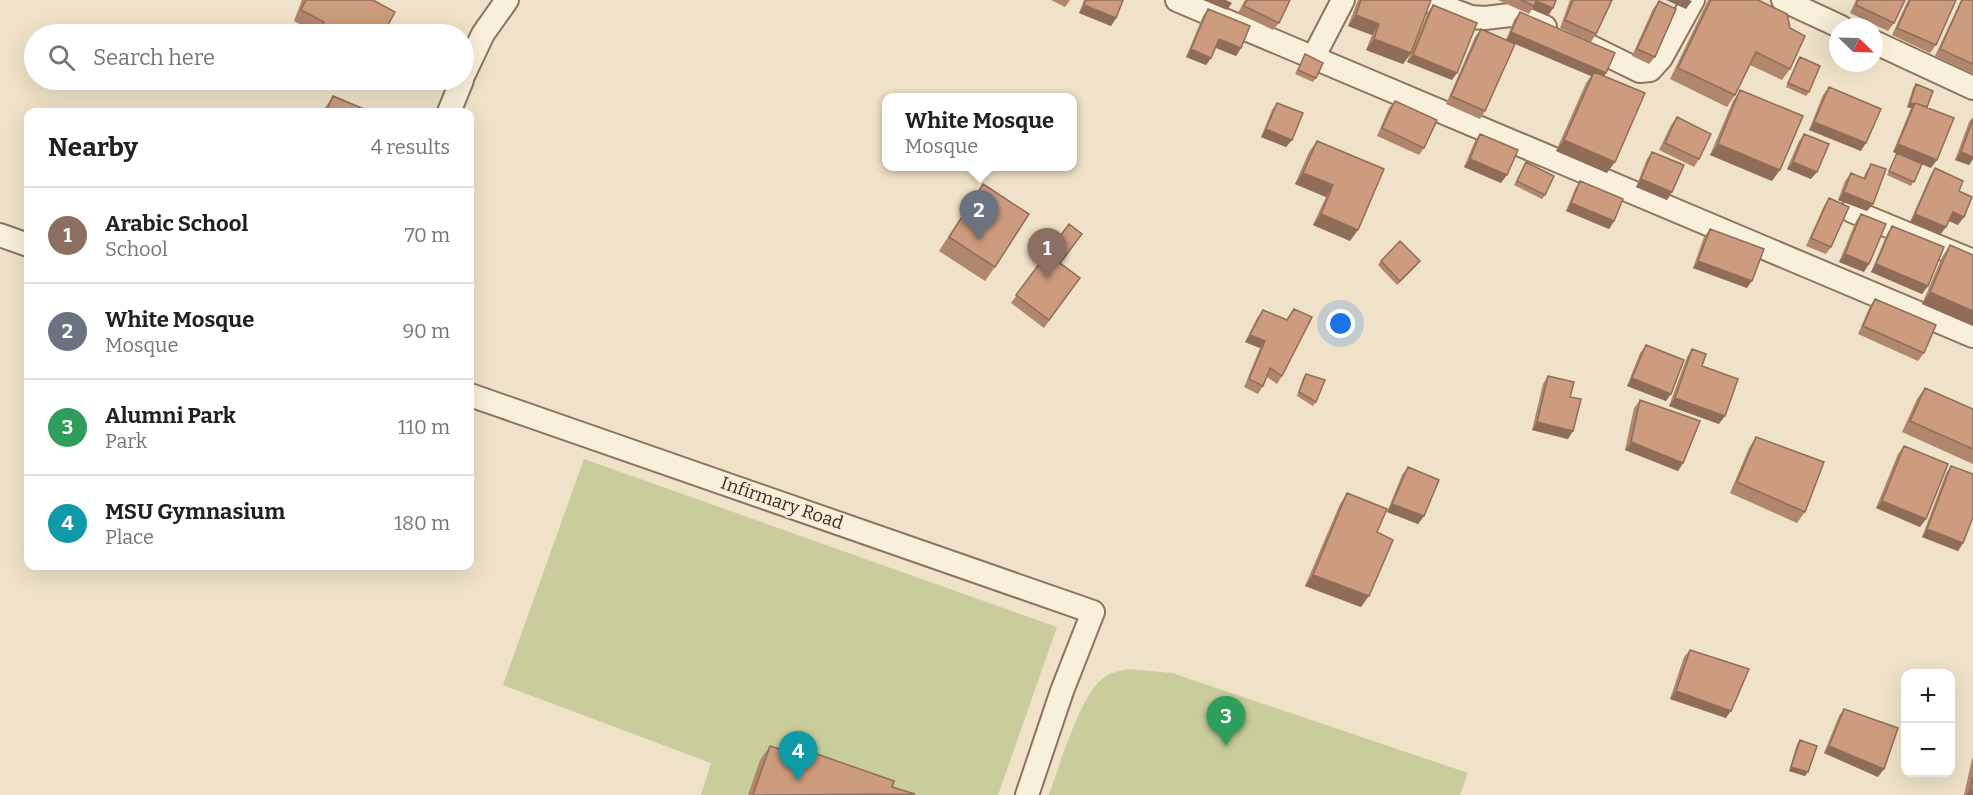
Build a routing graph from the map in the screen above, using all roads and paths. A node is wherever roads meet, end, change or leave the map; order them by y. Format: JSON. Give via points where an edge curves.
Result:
{"nodes":[{"id":1,"x":507,"y":0,"type":"edge"},
{"id":2,"x":1177,"y":0,"type":"edge"},
{"id":3,"x":1343,"y":0,"type":"edge"},
{"id":4,"x":1426,"y":0,"type":"edge"},
{"id":5,"x":1693,"y":0,"type":"edge"},
{"id":6,"x":1783,"y":0,"type":"edge"},
{"id":7,"x":1829,"y":21,"type":"edge"},
{"id":8,"x":1883,"y":46,"type":"edge"},
{"id":9,"x":474,"y":53,"type":"edge"},
{"id":10,"x":1313,"y":58,"type":"junction"},
{"id":11,"x":1973,"y":88,"type":"edge"},
{"id":12,"x":458,"y":90,"type":"edge"},
{"id":13,"x":451,"y":108,"type":"edge"},
{"id":14,"x":1852,"y":211,"type":"dead end"},
{"id":15,"x":0,"y":235,"type":"edge"},
{"id":16,"x":24,"y":244,"type":"edge"},
{"id":17,"x":1973,"y":261,"type":"edge"},
{"id":18,"x":1973,"y":336,"type":"edge"},
{"id":19,"x":474,"y":396,"type":"edge"},
{"id":20,"x":1027,"y":795,"type":"edge"}],
"edges":[{"from":1,"to":9,"type":"street"},
{"from":2,"to":10,"type":"street"},
{"from":3,"to":10,"type":"street"},
{"from":4,"to":5,"type":"street","via":[[1470,17],[1521,17],[1640,71],[1650,70],[1661,58]]},
{"from":6,"to":7,"type":"street"},
{"from":8,"to":11,"type":"street"},
{"from":10,"to":18,"type":"street"},
{"from":12,"to":13,"type":"street"},
{"from":14,"to":17,"type":"street"},
{"from":15,"to":16,"type":"street"},
{"from":19,"to":20,"type":"street","name":"Infirmary Road","via":[[1093,612]]}]}
